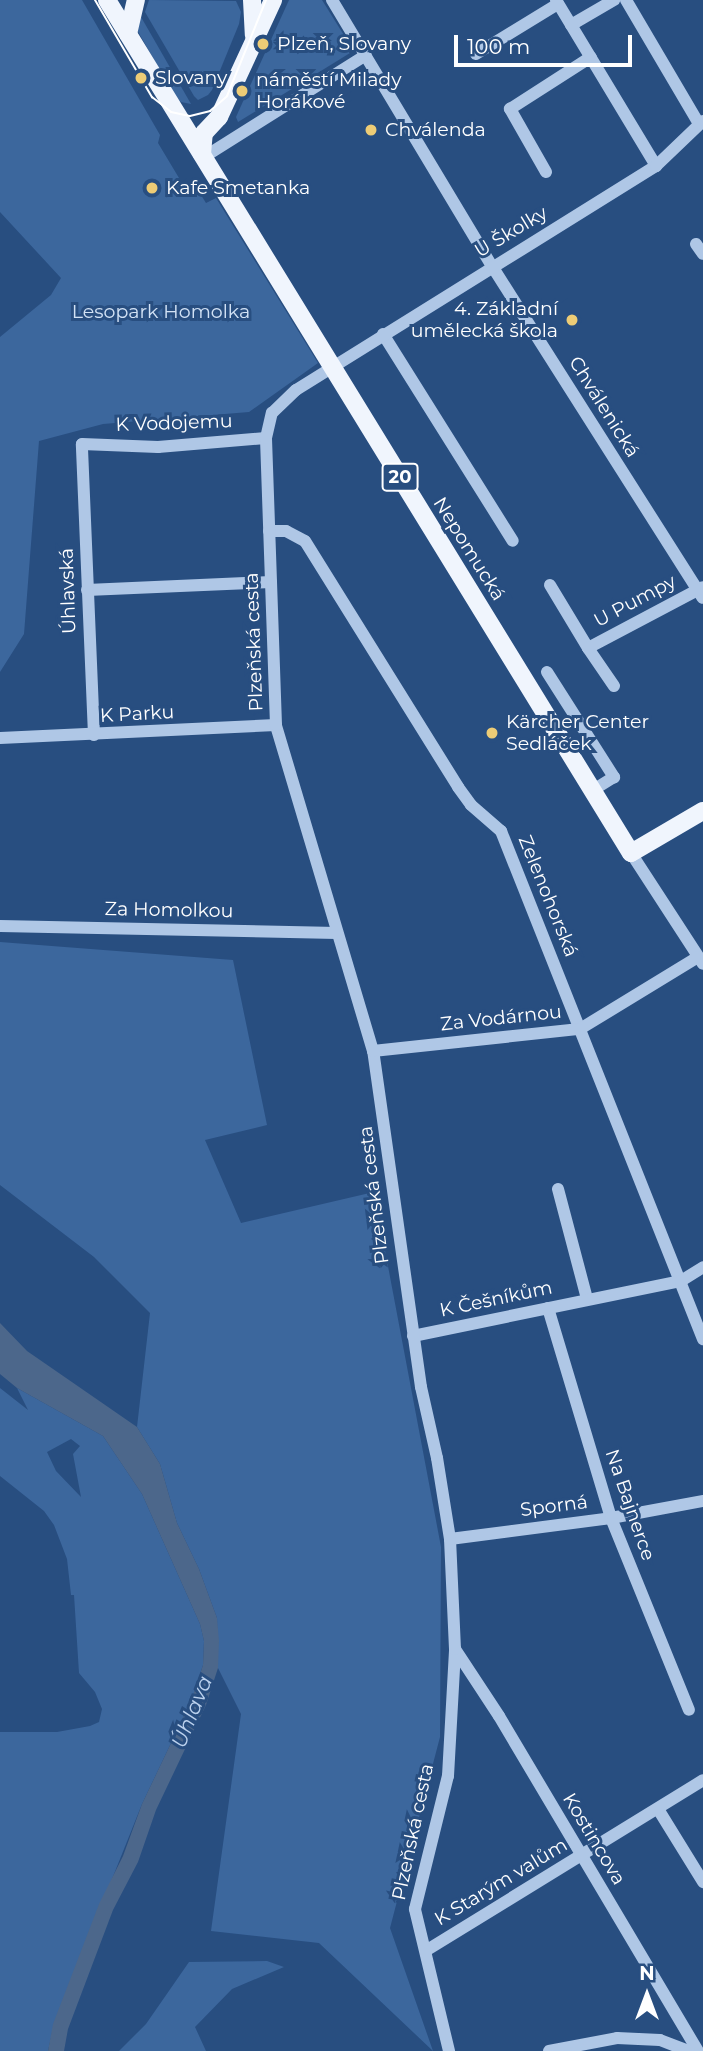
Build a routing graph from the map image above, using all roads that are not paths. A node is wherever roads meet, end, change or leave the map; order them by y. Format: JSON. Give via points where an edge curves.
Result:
{"nodes":[{"id":1,"x":107,"y":0,"type":"edge"},
{"id":2,"x":252,"y":0,"type":"edge"},
{"id":3,"x":272,"y":0,"type":"edge"},
{"id":4,"x":332,"y":0,"type":"edge"},
{"id":5,"x":614,"y":0,"type":"edge"},
{"id":6,"x":626,"y":0,"type":"edge"},
{"id":7,"x":557,"y":2,"type":"edge"},
{"id":8,"x":134,"y":4,"type":"edge"},
{"id":9,"x":571,"y":25,"type":"junction"},
{"id":10,"x":128,"y":34,"type":"junction"},
{"id":11,"x":253,"y":44,"type":"junction"},
{"id":12,"x":477,"y":54,"type":"dead end"},
{"id":13,"x":366,"y":55,"type":"junction"},
{"id":14,"x":591,"y":57,"type":"junction"},
{"id":15,"x":701,"y":123,"type":"edge"},
{"id":16,"x":182,"y":124,"type":"junction"},
{"id":17,"x":213,"y":124,"type":"junction"},
{"id":18,"x":203,"y":155,"type":"junction"},
{"id":19,"x":656,"y":166,"type":"junction"},
{"id":20,"x":546,"y":173,"type":"dead end"},
{"id":21,"x":492,"y":266,"type":"junction"},
{"id":22,"x":383,"y":334,"type":"junction"},
{"id":23,"x":332,"y":367,"type":"junction"},
{"id":24,"x":266,"y":438,"type":"junction"},
{"id":25,"x":82,"y":444,"type":"joint"},
{"id":26,"x":269,"y":531,"type":"junction"},
{"id":27,"x":513,"y":541,"type":"dead end"},
{"id":28,"x":271,"y":582,"type":"junction"},
{"id":29,"x":550,"y":584,"type":"dead end"},
{"id":30,"x":87,"y":590,"type":"junction"},
{"id":31,"x":701,"y":591,"type":"edge"},
{"id":32,"x":588,"y":648,"type":"junction"},
{"id":33,"x":547,"y":671,"type":"dead end"},
{"id":34,"x":614,"y":686,"type":"dead end"},
{"id":35,"x":276,"y":725,"type":"junction"},
{"id":36,"x":94,"y":735,"type":"junction"},
{"id":37,"x":0,"y":738,"type":"edge"},
{"id":38,"x":593,"y":790,"type":"junction"},
{"id":39,"x":703,"y":811,"type":"edge"},
{"id":40,"x":631,"y":853,"type":"junction"},
{"id":41,"x":0,"y":926,"type":"edge"},
{"id":42,"x":337,"y":933,"type":"junction"},
{"id":43,"x":701,"y":961,"type":"edge"},
{"id":44,"x":580,"y":1029,"type":"junction"},
{"id":45,"x":373,"y":1051,"type":"junction"},
{"id":46,"x":558,"y":1189,"type":"dead end"},
{"id":47,"x":703,"y":1268,"type":"edge"},
{"id":48,"x":681,"y":1281,"type":"junction"},
{"id":49,"x":587,"y":1299,"type":"junction"},
{"id":50,"x":548,"y":1308,"type":"junction"},
{"id":51,"x":413,"y":1336,"type":"junction"},
{"id":52,"x":703,"y":1339,"type":"edge"},
{"id":53,"x":703,"y":1500,"type":"edge"},
{"id":54,"x":611,"y":1518,"type":"junction"},
{"id":55,"x":450,"y":1539,"type":"junction"},
{"id":56,"x":455,"y":1648,"type":"junction"},
{"id":57,"x":689,"y":1710,"type":"dead end"},
{"id":58,"x":703,"y":1780,"type":"edge"},
{"id":59,"x":658,"y":1809,"type":"junction"},
{"id":60,"x":581,"y":1856,"type":"junction"},
{"id":61,"x":703,"y":1882,"type":"edge"},
{"id":62,"x":427,"y":1950,"type":"junction"},
{"id":63,"x":556,"y":2050,"type":"edge"},
{"id":64,"x":449,"y":2051,"type":"edge"},
{"id":65,"x":690,"y":2051,"type":"edge"},
{"id":66,"x":698,"y":2051,"type":"edge"}],
"edges":[{"from":1,"to":10,"type":"main road","number":"20"},
{"from":2,"to":11,"type":"main road"},
{"from":3,"to":11,"type":"main road"},
{"from":4,"to":13,"type":"street"},
{"from":5,"to":9,"type":"street"},
{"from":6,"to":15,"type":"street"},
{"from":7,"to":9,"type":"street"},
{"from":7,"to":12,"type":"street"},
{"from":8,"to":10,"type":"main road"},
{"from":9,"to":14,"type":"street"},
{"from":10,"to":16,"type":"main road","number":"20"},
{"from":11,"to":17,"type":"main road"},
{"from":13,"to":18,"type":"street"},
{"from":13,"to":21,"type":"street","name":"Chválenická"},
{"from":14,"to":19,"type":"street"},
{"from":14,"to":20,"type":"street","via":[[510,109]]},
{"from":15,"to":19,"type":"street","name":"U Školky"},
{"from":16,"to":17,"type":"main road","via":[[200,128]]},
{"from":16,"to":18,"type":"main road","number":"20"},
{"from":17,"to":18,"type":"main road","via":[[203,136]]},
{"from":18,"to":23,"type":"main road","name":"Nepomucká","number":"20"},
{"from":19,"to":21,"type":"street","name":"U Školky"},
{"from":21,"to":22,"type":"street","name":"U Školky"},
{"from":21,"to":31,"type":"street","name":"Chválenická"},
{"from":22,"to":23,"type":"street","name":"U Školky"},
{"from":22,"to":27,"type":"street"},
{"from":23,"to":24,"type":"street","name":"Plzeňská cesta","via":[[296,390],[272,413]]},
{"from":23,"to":38,"type":"main road","name":"Nepomucká","number":"20"},
{"from":24,"to":25,"type":"street","name":"K Vodojemu","via":[[158,447]]},
{"from":24,"to":26,"type":"street","name":"Plzeňská cesta"},
{"from":25,"to":30,"type":"street","name":"Úhlavská"},
{"from":26,"to":28,"type":"street","name":"Plzeňská cesta"},
{"from":26,"to":44,"type":"street","name":"Zelenohorská","via":[[286,531],[306,541],[458,787],[500,831]]},
{"from":28,"to":30,"type":"street"},
{"from":28,"to":35,"type":"street","name":"Plzeňská cesta"},
{"from":29,"to":32,"type":"street"},
{"from":30,"to":36,"type":"street","name":"Úhlavská"},
{"from":31,"to":32,"type":"street","name":"U Pumpy"},
{"from":32,"to":34,"type":"street","name":"U Pumpy"},
{"from":33,"to":38,"type":"street","via":[[614,777]]},
{"from":35,"to":36,"type":"street","name":"K Parku"},
{"from":35,"to":42,"type":"street","name":"Plzeňská cesta"},
{"from":36,"to":37,"type":"street","name":"K Parku"},
{"from":38,"to":40,"type":"main road","name":"Nepomucká","number":"20"},
{"from":39,"to":40,"type":"main road"},
{"from":40,"to":43,"type":"street","name":"Nepomucká"},
{"from":41,"to":42,"type":"street","name":"Za Homolkou"},
{"from":42,"to":45,"type":"street","name":"Plzeňská cesta"},
{"from":43,"to":44,"type":"street","name":"Za Vodárnou"},
{"from":44,"to":45,"type":"street","name":"Za Vodárnou"},
{"from":44,"to":48,"type":"street","name":"Zelenohorská"},
{"from":45,"to":51,"type":"street","name":"Plzeňská cesta"},
{"from":46,"to":49,"type":"street"},
{"from":47,"to":48,"type":"street","name":"K Češníkům"},
{"from":48,"to":49,"type":"street","name":"K Češníkům"},
{"from":48,"to":52,"type":"street","name":"Zelenohorská"},
{"from":49,"to":50,"type":"street","name":"K Češníkům"},
{"from":50,"to":51,"type":"street","name":"K Češníkům"},
{"from":50,"to":54,"type":"street","name":"Na Bajnerce"},
{"from":51,"to":55,"type":"street","name":"Plzeňská cesta"},
{"from":53,"to":54,"type":"street","name":"Sporná"},
{"from":54,"to":55,"type":"street","name":"Sporná"},
{"from":54,"to":57,"type":"street","name":"Na Bajnerce"},
{"from":55,"to":56,"type":"street","name":"Plzeňská cesta"},
{"from":56,"to":60,"type":"street","name":"Kostincova"},
{"from":56,"to":62,"type":"street","name":"Plzeňská cesta","via":[[448,1776],[415,1909]]},
{"from":58,"to":59,"type":"street","name":"K Starým valům"},
{"from":59,"to":60,"type":"street","name":"K Starým valům"},
{"from":59,"to":61,"type":"street"},
{"from":60,"to":62,"type":"street","name":"K Starým valům"},
{"from":60,"to":66,"type":"street","name":"Kostincova"},
{"from":62,"to":64,"type":"street","name":"Plzeňská cesta"},
{"from":63,"to":65,"type":"street","via":[[617,2038],[660,2040]]}]}
